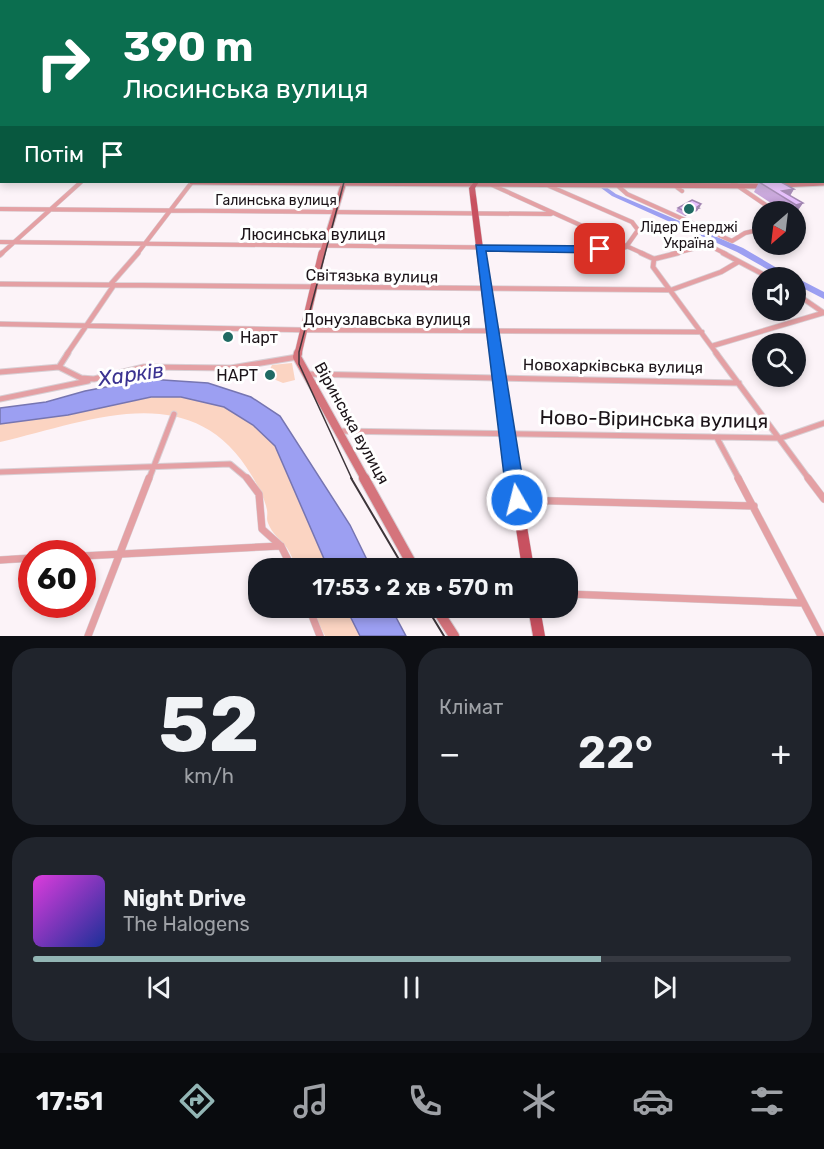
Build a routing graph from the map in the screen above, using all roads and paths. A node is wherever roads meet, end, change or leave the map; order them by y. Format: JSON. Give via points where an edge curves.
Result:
{"nodes":[{"id":1,"x":80,"y":183,"type":"edge"},
{"id":2,"x":191,"y":183,"type":"edge"},
{"id":3,"x":344,"y":183,"type":"edge"},
{"id":4,"x":475,"y":183,"type":"edge"},
{"id":5,"x":487,"y":183,"type":"edge"},
{"id":6,"x":672,"y":183,"type":"edge"},
{"id":7,"x":734,"y":183,"type":"edge"},
{"id":8,"x":804,"y":183,"type":"edge"},
{"id":9,"x":824,"y":183,"type":"edge"},
{"id":10,"x":613,"y":184,"type":"edge"},
{"id":11,"x":547,"y":185,"type":"junction"},
{"id":12,"x":676,"y":186,"type":"junction"},
{"id":13,"x":741,"y":187,"type":"junction"},
{"id":14,"x":682,"y":191,"type":"dead end"},
{"id":15,"x":761,"y":201,"type":"edge"},
{"id":16,"x":0,"y":208,"type":"edge"},
{"id":17,"x":49,"y":209,"type":"junction"},
{"id":18,"x":172,"y":210,"type":"junction"},
{"id":19,"x":334,"y":211,"type":"junction"},
{"id":20,"x":475,"y":213,"type":"junction"},
{"id":21,"x":551,"y":214,"type":"junction"},
{"id":22,"x":752,"y":232,"type":"edge"},
{"id":23,"x":0,"y":242,"type":"edge"},
{"id":24,"x":14,"y":242,"type":"junction"},
{"id":25,"x":145,"y":245,"type":"junction"},
{"id":26,"x":324,"y":246,"type":"junction"},
{"id":27,"x":626,"y":247,"type":"junction"},
{"id":28,"x":480,"y":248,"type":"junction"},
{"id":29,"x":0,"y":255,"type":"edge"},
{"id":30,"x":654,"y":259,"type":"junction"},
{"id":31,"x":738,"y":262,"type":"junction"},
{"id":32,"x":753,"y":267,"type":"edge"},
{"id":33,"x":0,"y":284,"type":"edge"},
{"id":34,"x":112,"y":285,"type":"junction"},
{"id":35,"x":314,"y":287,"type":"junction"},
{"id":36,"x":484,"y":289,"type":"junction"},
{"id":37,"x":671,"y":291,"type":"junction"},
{"id":38,"x":806,"y":301,"type":"edge"},
{"id":39,"x":824,"y":313,"type":"edge"},
{"id":40,"x":0,"y":324,"type":"edge"},
{"id":41,"x":84,"y":326,"type":"junction"},
{"id":42,"x":303,"y":330,"type":"junction"},
{"id":43,"x":490,"y":331,"type":"junction"},
{"id":44,"x":702,"y":332,"type":"junction"},
{"id":45,"x":712,"y":346,"type":"junction"},
{"id":46,"x":297,"y":357,"type":"junction"},
{"id":47,"x":59,"y":367,"type":"junction"},
{"id":48,"x":0,"y":372,"type":"edge"},
{"id":49,"x":306,"y":374,"type":"junction"},
{"id":50,"x":499,"y":379,"type":"junction"},
{"id":51,"x":94,"y":380,"type":"junction"},
{"id":52,"x":739,"y":384,"type":"junction"},
{"id":53,"x":0,"y":399,"type":"edge"},
{"id":54,"x":174,"y":414,"type":"dead end"},
{"id":55,"x":824,"y":423,"type":"edge"},
{"id":56,"x":338,"y":430,"type":"junction"},
{"id":57,"x":507,"y":433,"type":"junction"},
{"id":58,"x":717,"y":438,"type":"junction"},
{"id":59,"x":781,"y":438,"type":"junction"},
{"id":60,"x":152,"y":467,"type":"junction"},
{"id":61,"x":0,"y":472,"type":"edge"},
{"id":62,"x":517,"y":500,"type":"junction"},
{"id":63,"x":824,"y":500,"type":"edge"},
{"id":64,"x":754,"y":506,"type":"junction"},
{"id":65,"x":281,"y":546,"type":"junction"},
{"id":66,"x":119,"y":554,"type":"junction"},
{"id":67,"x":96,"y":555,"type":"edge"},
{"id":68,"x":287,"y":558,"type":"edge"},
{"id":69,"x":408,"y":558,"type":"edge"},
{"id":70,"x":526,"y":558,"type":"edge"},
{"id":71,"x":18,"y":559,"type":"edge"},
{"id":72,"x":0,"y":560,"type":"edge"},
{"id":73,"x":578,"y":594,"type":"edge"},
{"id":74,"x":803,"y":603,"type":"junction"},
{"id":75,"x":313,"y":618,"type":"edge"},
{"id":76,"x":442,"y":618,"type":"edge"},
{"id":77,"x":536,"y":618,"type":"edge"},
{"id":78,"x":88,"y":636,"type":"edge"},
{"id":79,"x":320,"y":636,"type":"edge"},
{"id":80,"x":454,"y":636,"type":"edge"},
{"id":81,"x":539,"y":636,"type":"edge"},
{"id":82,"x":821,"y":636,"type":"edge"}],
"edges":[{"from":1,"to":17,"type":"street"},
{"from":2,"to":18,"type":"street"},
{"from":3,"to":19,"type":"main road","name":"Віринська вулиця"},
{"from":4,"to":5,"type":"main road"},
{"from":4,"to":20,"type":"main road"},
{"from":5,"to":11,"type":"main road"},
{"from":5,"to":21,"type":"street"},
{"from":6,"to":12,"type":"street"},
{"from":7,"to":13,"type":"street"},
{"from":8,"to":9,"type":"main road"},
{"from":8,"to":13,"type":"main road"},
{"from":10,"to":11,"type":"main road"},
{"from":10,"to":12,"type":"main road"},
{"from":10,"to":22,"type":"street","via":[[732,241]]},
{"from":11,"to":27,"type":"street","via":[[635,224],[638,230]]},
{"from":12,"to":13,"type":"main road"},
{"from":12,"to":14,"type":"street"},
{"from":13,"to":15,"type":"street"},
{"from":16,"to":17,"type":"street","name":"Галинська вулиця"},
{"from":17,"to":18,"type":"street","name":"Галинська вулиця"},
{"from":17,"to":24,"type":"street"},
{"from":18,"to":19,"type":"street","name":"Галинська вулиця"},
{"from":18,"to":25,"type":"street"},
{"from":19,"to":20,"type":"street","name":"Галинська вулиця"},
{"from":19,"to":26,"type":"main road","name":"Віринська вулиця"},
{"from":20,"to":21,"type":"street","name":"Галинська вулиця"},
{"from":20,"to":28,"type":"main road"},
{"from":21,"to":27,"type":"street"},
{"from":23,"to":24,"type":"street","name":"Люсинська вулиця"},
{"from":24,"to":25,"type":"street","name":"Люсинська вулиця"},
{"from":24,"to":29,"type":"street"},
{"from":25,"to":26,"type":"street","name":"Люсинська вулиця"},
{"from":25,"to":34,"type":"street"},
{"from":26,"to":28,"type":"street","name":"Люсинська вулиця"},
{"from":26,"to":35,"type":"main road","name":"Віринська вулиця"},
{"from":27,"to":28,"type":"street","name":"Люсинська вулиця"},
{"from":27,"to":30,"type":"street"},
{"from":28,"to":36,"type":"main road"},
{"from":30,"to":31,"type":"street","via":[[708,245]]},
{"from":30,"to":37,"type":"street","via":[[653,267]]},
{"from":31,"to":32,"type":"street"},
{"from":31,"to":37,"type":"street","name":"Світязька вулиця"},
{"from":33,"to":34,"type":"street","name":"Світязька вулиця"},
{"from":34,"to":35,"type":"street","name":"Світязька вулиця"},
{"from":34,"to":41,"type":"street"},
{"from":35,"to":36,"type":"street","name":"Світязька вулиця"},
{"from":35,"to":42,"type":"main road","name":"Віринська вулиця"},
{"from":36,"to":37,"type":"street","name":"Світязька вулиця"},
{"from":36,"to":43,"type":"main road"},
{"from":37,"to":44,"type":"street"},
{"from":38,"to":39,"type":"street"},
{"from":39,"to":45,"type":"street"},
{"from":40,"to":41,"type":"street","name":"Донузлавська вулиця"},
{"from":41,"to":42,"type":"street","name":"Донузлавська вулиця"},
{"from":41,"to":47,"type":"street"},
{"from":42,"to":43,"type":"street","name":"Донузлавська вулиця"},
{"from":42,"to":46,"type":"main road","name":"Віринська вулиця"},
{"from":43,"to":44,"type":"street","name":"Донузлавська вулиця"},
{"from":43,"to":50,"type":"main road"},
{"from":44,"to":45,"type":"street"},
{"from":45,"to":52,"type":"street"},
{"from":46,"to":49,"type":"main road","name":"Віринська вулиця"},
{"from":46,"to":51,"type":"street","via":[[231,368],[144,367]]},
{"from":47,"to":48,"type":"street"},
{"from":47,"to":51,"type":"street"},
{"from":49,"to":50,"type":"street","name":"Новохарківська вулиця"},
{"from":49,"to":56,"type":"main road","name":"Віринська вулиця"},
{"from":50,"to":52,"type":"street","name":"Новохарківська вулиця"},
{"from":50,"to":57,"type":"main road"},
{"from":51,"to":53,"type":"street"},
{"from":52,"to":59,"type":"street"},
{"from":54,"to":60,"type":"street"},
{"from":55,"to":59,"type":"street","name":"Ново-Віринська вулиця"},
{"from":56,"to":57,"type":"street","name":"Ново-Віринська вулиця"},
{"from":56,"to":69,"type":"main road","name":"Віринська вулиця"},
{"from":57,"to":58,"type":"street","name":"Ново-Віринська вулиця"},
{"from":57,"to":62,"type":"main road"},
{"from":58,"to":59,"type":"street","name":"Ново-Віринська вулиця"},
{"from":58,"to":64,"type":"street"},
{"from":59,"to":63,"type":"street"},
{"from":60,"to":61,"type":"street"},
{"from":60,"to":65,"type":"street","via":[[230,464],[259,494],[262,530]]},
{"from":60,"to":66,"type":"street"},
{"from":62,"to":64,"type":"street"},
{"from":62,"to":70,"type":"main road"},
{"from":64,"to":74,"type":"street"},
{"from":65,"to":66,"type":"street"},
{"from":65,"to":68,"type":"street"},
{"from":66,"to":67,"type":"street"},
{"from":66,"to":78,"type":"street"},
{"from":71,"to":72,"type":"street"},
{"from":73,"to":74,"type":"street"},
{"from":74,"to":82,"type":"street"},
{"from":75,"to":79,"type":"street"},
{"from":76,"to":80,"type":"main road"},
{"from":77,"to":81,"type":"main road"}]}
